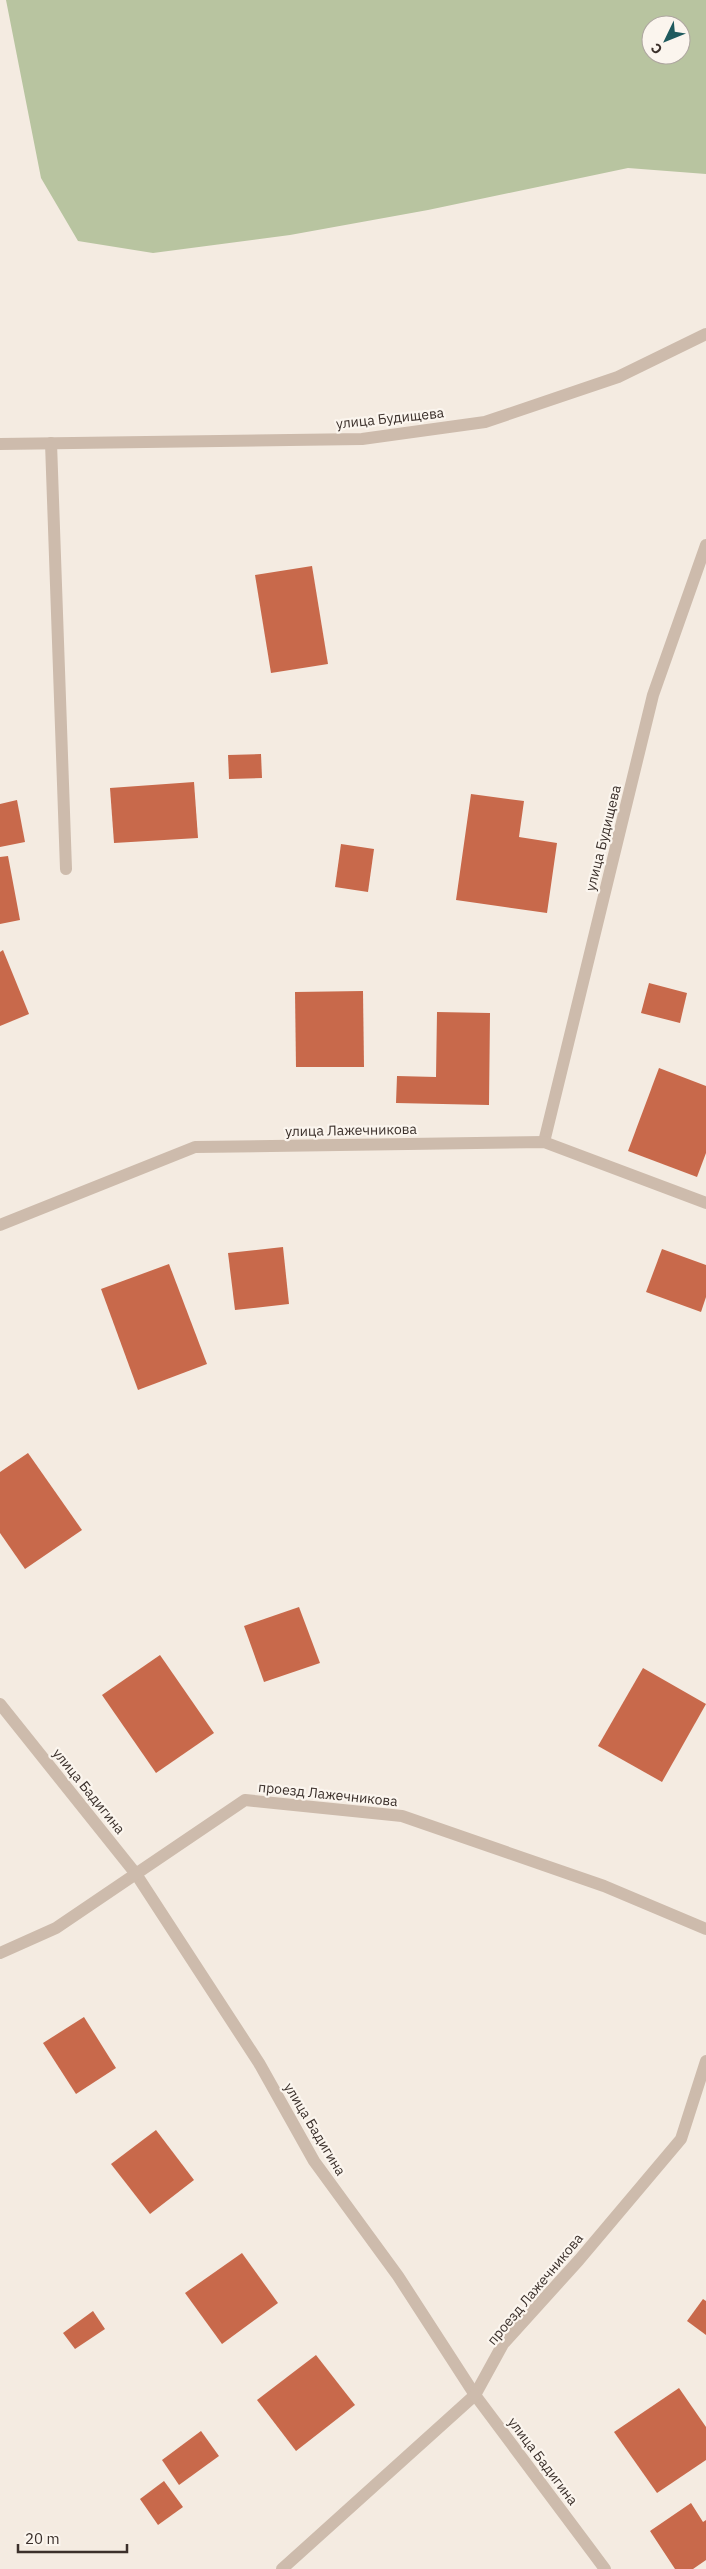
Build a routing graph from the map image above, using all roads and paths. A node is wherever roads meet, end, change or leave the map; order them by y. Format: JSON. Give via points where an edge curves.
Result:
{"nodes":[{"id":1,"x":706,"y":334,"type":"edge"},
{"id":2,"x":51,"y":443,"type":"junction"},
{"id":3,"x":0,"y":444,"type":"edge"},
{"id":4,"x":706,"y":546,"type":"edge"},
{"id":5,"x":66,"y":869,"type":"dead end"},
{"id":6,"x":544,"y":1142,"type":"junction"},
{"id":7,"x":706,"y":1203,"type":"edge"},
{"id":8,"x":0,"y":1225,"type":"edge"},
{"id":9,"x":0,"y":1704,"type":"edge"},
{"id":10,"x":136,"y":1874,"type":"junction"},
{"id":11,"x":706,"y":1930,"type":"edge"},
{"id":12,"x":0,"y":1953,"type":"edge"},
{"id":13,"x":706,"y":2061,"type":"edge"},
{"id":14,"x":475,"y":2395,"type":"junction"},
{"id":15,"x":282,"y":2569,"type":"edge"},
{"id":16,"x":605,"y":2569,"type":"edge"}],
"edges":[{"from":1,"to":2,"type":"street","name":"улица Будищева","via":[[618,377],[485,422],[362,439]]},
{"from":2,"to":3,"type":"street","name":"улица Будищева"},
{"from":2,"to":5,"type":"street"},
{"from":4,"to":6,"type":"street","name":"улица Будищева","via":[[653,695]]},
{"from":6,"to":7,"type":"street","name":"улица Лажечникова"},
{"from":6,"to":8,"type":"street","name":"улица Лажечникова","via":[[195,1147]]},
{"from":9,"to":10,"type":"street","name":"улица Бадигина"},
{"from":10,"to":11,"type":"street","name":"проезд Лажечникова","via":[[245,1800],[402,1816],[604,1886]]},
{"from":10,"to":12,"type":"street","name":"проезд Лажечникова","via":[[56,1928]]},
{"from":10,"to":14,"type":"street","name":"улица Бадигина","via":[[259,2063],[314,2161],[398,2276]]},
{"from":13,"to":14,"type":"street","name":"проезд Лажечникова","via":[[681,2138],[579,2260],[503,2344]]},
{"from":14,"to":15,"type":"street","name":"проезд Лажечникова"},
{"from":14,"to":16,"type":"street","name":"улица Бадигина"}]}
